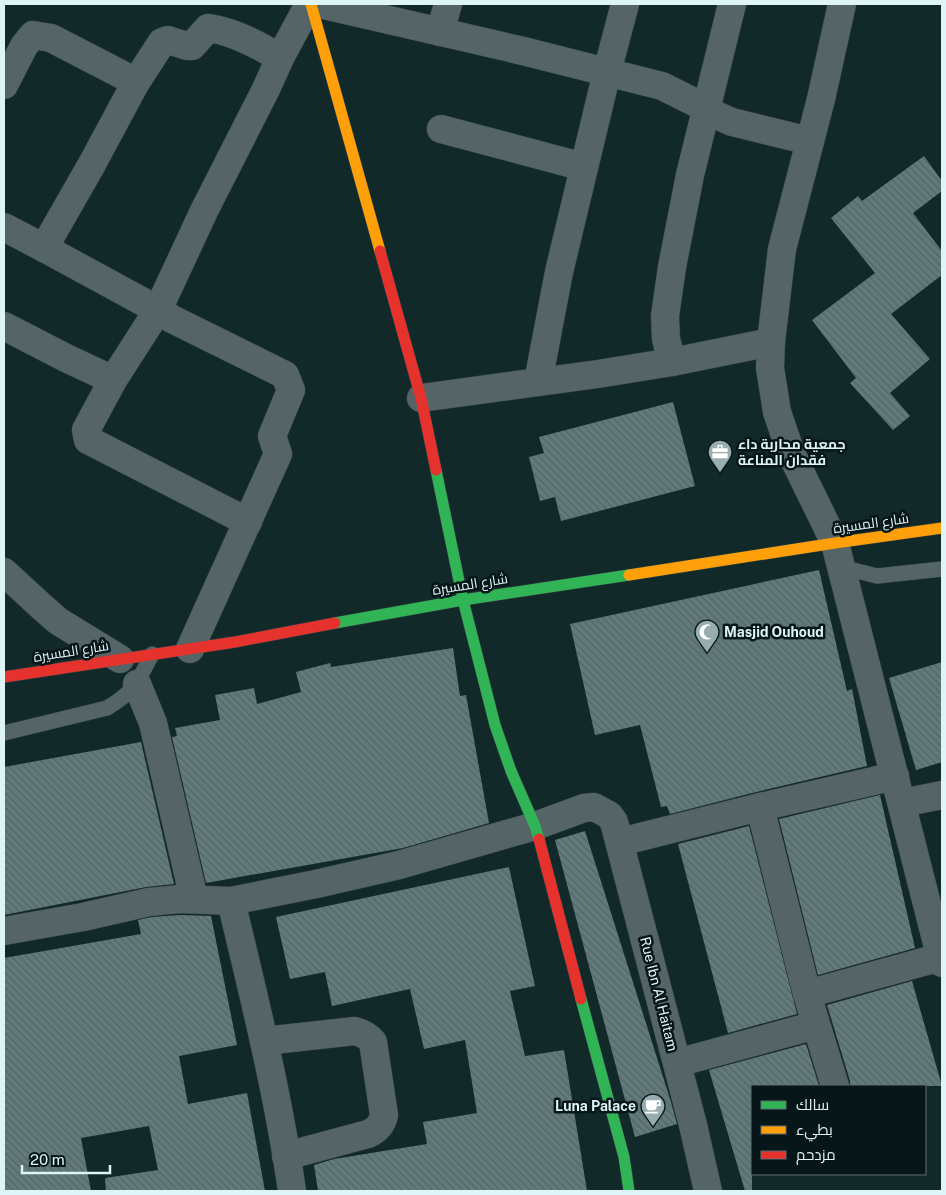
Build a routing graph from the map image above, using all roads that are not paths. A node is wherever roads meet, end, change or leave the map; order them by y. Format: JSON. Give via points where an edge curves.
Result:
{"nodes":[{"id":1,"x":310,"y":4,"type":"edge"},
{"id":2,"x":320,"y":4,"type":"edge"},
{"id":3,"x":448,"y":4,"type":"edge"},
{"id":4,"x":624,"y":4,"type":"edge"},
{"id":5,"x":732,"y":4,"type":"edge"},
{"id":6,"x":842,"y":4,"type":"edge"},
{"id":7,"x":440,"y":32,"type":"junction"},
{"id":8,"x":280,"y":58,"type":"junction"},
{"id":9,"x":607,"y":72,"type":"junction"},
{"id":10,"x":136,"y":82,"type":"junction"},
{"id":11,"x":4,"y":85,"type":"edge"},
{"id":12,"x":706,"y":108,"type":"junction"},
{"id":13,"x":441,"y":129,"type":"dead end"},
{"id":14,"x":810,"y":141,"type":"junction"},
{"id":15,"x":584,"y":167,"type":"junction"},
{"id":16,"x":4,"y":227,"type":"edge"},
{"id":17,"x":44,"y":248,"type":"junction"},
{"id":18,"x":158,"y":310,"type":"junction"},
{"id":19,"x":4,"y":326,"type":"edge"},
{"id":20,"x":770,"y":342,"type":"junction"},
{"id":21,"x":672,"y":362,"type":"junction"},
{"id":22,"x":114,"y":380,"type":"junction"},
{"id":23,"x":538,"y":382,"type":"junction"},
{"id":24,"x":421,"y":398,"type":"junction"},
{"id":25,"x":248,"y":522,"type":"junction"},
{"id":26,"x":942,"y":528,"type":"edge"},
{"id":27,"x":838,"y":555,"type":"junction"},
{"id":28,"x":942,"y":569,"type":"edge"},
{"id":29,"x":4,"y":572,"type":"edge"},
{"id":30,"x":463,"y":600,"type":"junction"},
{"id":31,"x":190,"y":649,"type":"junction"},
{"id":32,"x":152,"y":654,"type":"junction"},
{"id":33,"x":120,"y":659,"type":"junction"},
{"id":34,"x":4,"y":677,"type":"edge"},
{"id":35,"x":137,"y":684,"type":"junction"},
{"id":36,"x":4,"y":733,"type":"edge"},
{"id":37,"x":895,"y":776,"type":"junction"},
{"id":38,"x":942,"y":795,"type":"edge"},
{"id":39,"x":902,"y":803,"type":"junction"},
{"id":40,"x":760,"y":807,"type":"junction"},
{"id":41,"x":535,"y":826,"type":"junction"},
{"id":42,"x":620,"y":842,"type":"junction"},
{"id":43,"x":194,"y":899,"type":"junction"},
{"id":44,"x":231,"y":901,"type":"junction"},
{"id":45,"x":4,"y":931,"type":"edge"},
{"id":46,"x":941,"y":960,"type":"edge"},
{"id":47,"x":807,"y":994,"type":"junction"},
{"id":48,"x":816,"y":1025,"type":"junction"},
{"id":49,"x":264,"y":1041,"type":"junction"},
{"id":50,"x":677,"y":1063,"type":"junction"},
{"id":51,"x":835,"y":1085,"type":"edge"},
{"id":52,"x":286,"y":1156,"type":"junction"},
{"id":53,"x":292,"y":1191,"type":"edge"},
{"id":54,"x":629,"y":1191,"type":"edge"},
{"id":55,"x":708,"y":1191,"type":"edge"}],
"edges":[{"from":1,"to":8,"type":"street"},
{"from":1,"to":24,"type":"street"},
{"from":2,"to":7,"type":"street"},
{"from":3,"to":7,"type":"street"},
{"from":4,"to":9,"type":"street"},
{"from":5,"to":12,"type":"street"},
{"from":6,"to":14,"type":"street"},
{"from":7,"to":9,"type":"street"},
{"from":8,"to":10,"type":"street","via":[[220,29],[208,28],[192,46],[168,40],[162,42]]},
{"from":8,"to":18,"type":"street"},
{"from":9,"to":12,"type":"street","via":[[662,86]]},
{"from":9,"to":15,"type":"street"},
{"from":10,"to":11,"type":"street","via":[[51,38],[33,35]]},
{"from":10,"to":17,"type":"street"},
{"from":12,"to":14,"type":"street","via":[[732,122]]},
{"from":12,"to":21,"type":"street","via":[[672,267],[666,340]]},
{"from":13,"to":15,"type":"street"},
{"from":14,"to":20,"type":"street","via":[[782,249]]},
{"from":15,"to":23,"type":"street","via":[[558,272]]},
{"from":16,"to":17,"type":"street"},
{"from":17,"to":18,"type":"street"},
{"from":18,"to":22,"type":"street"},
{"from":18,"to":25,"type":"street","via":[[285,375],[291,390],[272,436],[278,454]]},
{"from":19,"to":22,"type":"street"},
{"from":20,"to":21,"type":"street"},
{"from":20,"to":27,"type":"street","via":[[770,368],[777,412],[791,453]]},
{"from":21,"to":23,"type":"street"},
{"from":22,"to":25,"type":"street","via":[[86,430],[88,440]]},
{"from":23,"to":24,"type":"street"},
{"from":24,"to":30,"type":"street"},
{"from":25,"to":31,"type":"street"},
{"from":26,"to":27,"type":"street","name":"شارع المسيرة"},
{"from":27,"to":28,"type":"lane","via":[[877,576]]},
{"from":27,"to":30,"type":"street","name":"شارع المسيرة"},
{"from":27,"to":37,"type":"street"},
{"from":29,"to":33,"type":"street","via":[[58,621]]},
{"from":30,"to":31,"type":"street","name":"شارع المسيرة"},
{"from":30,"to":41,"type":"street","via":[[495,725]]},
{"from":31,"to":32,"type":"street","name":"شارع المسيرة"},
{"from":32,"to":33,"type":"street","name":"شارع المسيرة"},
{"from":32,"to":35,"type":"lane"},
{"from":33,"to":34,"type":"street","name":"شارع المسيرة"},
{"from":35,"to":36,"type":"lane","via":[[107,708]]},
{"from":35,"to":43,"type":"street","via":[[153,723]]},
{"from":37,"to":39,"type":"street"},
{"from":37,"to":40,"type":"street"},
{"from":38,"to":39,"type":"street"},
{"from":39,"to":46,"type":"street"},
{"from":40,"to":42,"type":"street"},
{"from":40,"to":47,"type":"street"},
{"from":41,"to":42,"type":"street","name":"Rue Ibn Al Haitam","via":[[594,807],[609,815]]},
{"from":41,"to":44,"type":"street","via":[[399,865]]},
{"from":41,"to":54,"type":"street","via":[[615,1121]]},
{"from":42,"to":50,"type":"street","name":"Rue Ibn Al Haitam"},
{"from":43,"to":44,"type":"street"},
{"from":43,"to":45,"type":"street","via":[[166,899]]},
{"from":44,"to":49,"type":"street"},
{"from":46,"to":47,"type":"street"},
{"from":47,"to":48,"type":"street"},
{"from":48,"to":50,"type":"street"},
{"from":48,"to":51,"type":"street"},
{"from":49,"to":52,"type":"street"},
{"from":49,"to":52,"type":"street","via":[[355,1031],[369,1036],[374,1042],[384,1115],[382,1123],[368,1134]]},
{"from":50,"to":55,"type":"street","name":"Rue Ibn Al Haitam"},
{"from":52,"to":53,"type":"street"}]}
